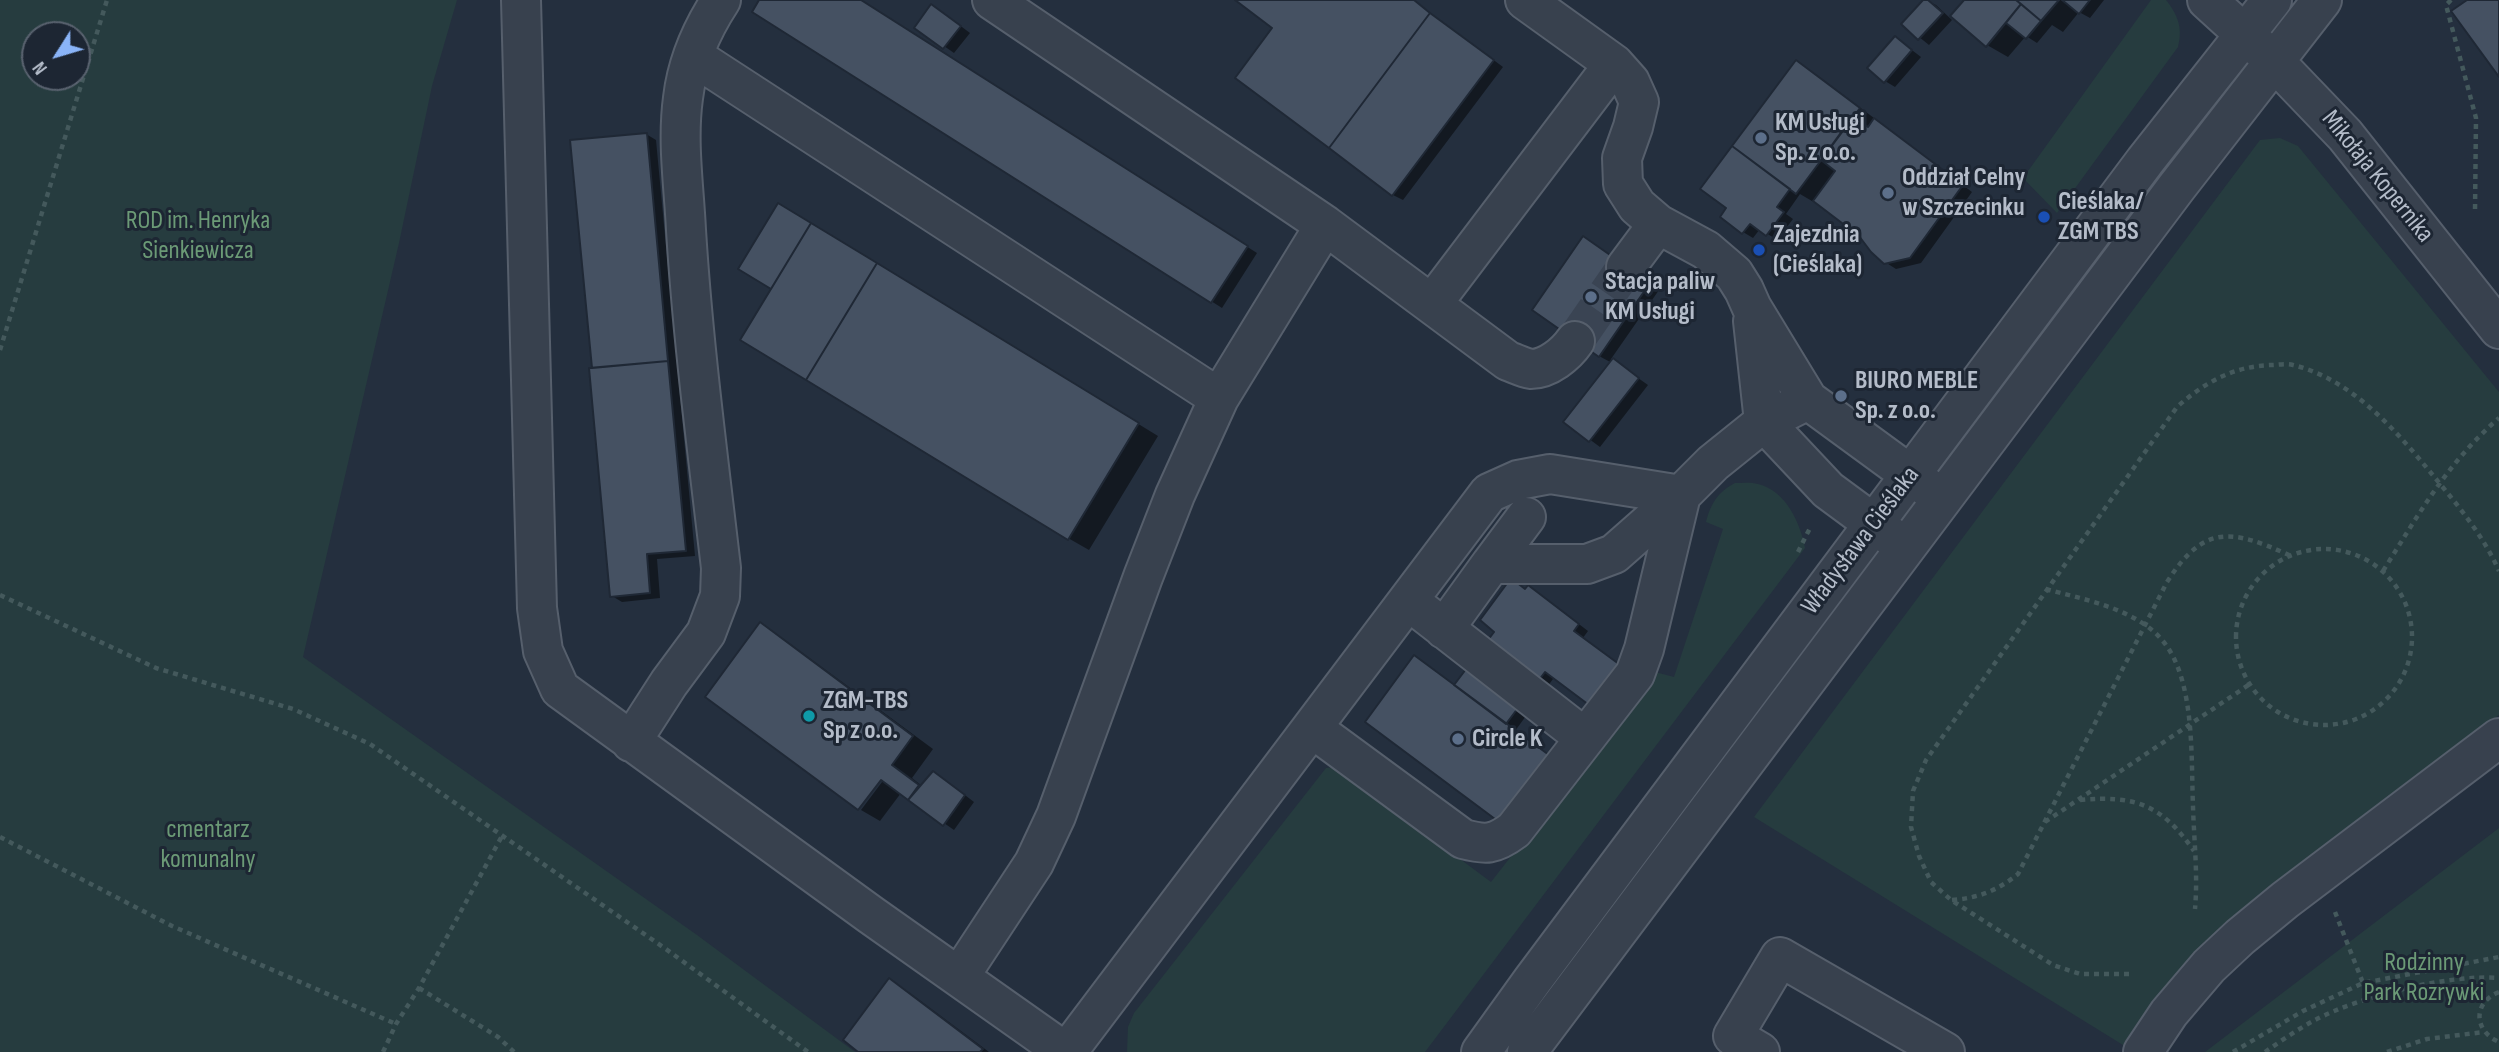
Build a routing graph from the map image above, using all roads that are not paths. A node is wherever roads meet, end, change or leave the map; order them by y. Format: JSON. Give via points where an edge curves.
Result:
{"nodes":[{"id":1,"x":521,"y":0,"type":"edge"},
{"id":2,"x":721,"y":0,"type":"edge"},
{"id":3,"x":992,"y":0,"type":"edge"},
{"id":4,"x":1525,"y":0,"type":"edge"},
{"id":5,"x":2207,"y":0,"type":"edge"},
{"id":6,"x":2272,"y":0,"type":"edge"},
{"id":7,"x":2322,"y":0,"type":"edge"},
{"id":8,"x":2245,"y":33,"type":"junction"},
{"id":9,"x":693,"y":56,"type":"junction"},
{"id":10,"x":2274,"y":61,"type":"junction"},
{"id":11,"x":1614,"y":64,"type":"junction"},
{"id":12,"x":1658,"y":224,"type":"junction"},
{"id":13,"x":1325,"y":225,"type":"junction"},
{"id":14,"x":1626,"y":267,"type":"tunnel mouth"},
{"id":15,"x":1432,"y":304,"type":"junction"},
{"id":16,"x":1752,"y":308,"type":"junction"},
{"id":17,"x":2499,"y":329,"type":"edge"},
{"id":18,"x":1575,"y":341,"type":"tunnel mouth"},
{"id":19,"x":1219,"y":398,"type":"junction"},
{"id":20,"x":1808,"y":400,"type":"junction"},
{"id":21,"x":1764,"y":422,"type":"junction"},
{"id":22,"x":1911,"y":474,"type":"junction"},
{"id":23,"x":1681,"y":495,"type":"junction"},
{"id":24,"x":1942,"y":499,"type":"junction"},
{"id":25,"x":1526,"y":517,"type":"dead end"},
{"id":26,"x":1873,"y":524,"type":"junction"},
{"id":27,"x":1906,"y":547,"type":"junction"},
{"id":28,"x":1492,"y":564,"type":"junction"},
{"id":29,"x":1408,"y":601,"type":"junction"},
{"id":30,"x":1444,"y":629,"type":"junction"},
{"id":31,"x":1312,"y":728,"type":"junction"},
{"id":32,"x":1585,"y":738,"type":"junction"},
{"id":33,"x":2499,"y":738,"type":"edge"},
{"id":34,"x":631,"y":742,"type":"junction"},
{"id":35,"x":959,"y":978,"type":"junction"},
{"id":36,"x":1066,"y":1052,"type":"edge"},
{"id":37,"x":1481,"y":1052,"type":"edge"},
{"id":38,"x":1527,"y":1052,"type":"edge"},
{"id":39,"x":1760,"y":1052,"type":"edge"},
{"id":40,"x":1945,"y":1052,"type":"edge"},
{"id":41,"x":2143,"y":1052,"type":"edge"}],
"edges":[{"from":1,"to":34,"type":"street","via":[[537,608],[543,651],[560,689]]},
{"from":2,"to":9,"type":"street"},
{"from":3,"to":13,"type":"street"},
{"from":4,"to":11,"type":"street"},
{"from":5,"to":8,"type":"street","name":"Mikołaja Kopernika"},
{"from":6,"to":8,"type":"street","name":"Władysława Cieślaka"},
{"from":7,"to":10,"type":"street","name":"Władysława Cieślaka"},
{"from":8,"to":10,"type":"street","name":"Mikołaja Kopernika"},
{"from":8,"to":22,"type":"street","name":"Władysława Cieślaka"},
{"from":9,"to":19,"type":"street"},
{"from":9,"to":34,"type":"street","via":[[680,129],[691,300],[721,568],[720,596],[706,633]]},
{"from":10,"to":17,"type":"street","name":"Mikołaja Kopernika","via":[[2345,135]]},
{"from":10,"to":24,"type":"street","name":"Władysława Cieślaka"},
{"from":11,"to":12,"type":"street","via":[[1639,102],[1622,158],[1623,184],[1637,206]]},
{"from":11,"to":15,"type":"street"},
{"from":12,"to":14,"type":"street"},
{"from":12,"to":16,"type":"street","via":[[1706,250],[1734,274]]},
{"from":13,"to":15,"type":"street"},
{"from":13,"to":19,"type":"street"},
{"from":15,"to":18,"type":"street","via":[[1508,361],[1531,369],[1551,363]]},
{"from":16,"to":20,"type":"street"},
{"from":16,"to":21,"type":"street"},
{"from":19,"to":35,"type":"street","via":[[1175,495],[1056,816],[1034,863]]},
{"from":20,"to":21,"type":"street"},
{"from":20,"to":22,"type":"street"},
{"from":21,"to":23,"type":"street"},
{"from":21,"to":26,"type":"street","via":[[1828,490]]},
{"from":22,"to":24,"type":"street"},
{"from":22,"to":26,"type":"street","name":"Władysława Cieślaka"},
{"from":23,"to":28,"type":"street","via":[[1614,554],[1587,564]]},
{"from":23,"to":29,"type":"street","via":[[1550,474],[1518,480],[1489,493]]},
{"from":23,"to":32,"type":"street","via":[[1635,674]]},
{"from":24,"to":27,"type":"street","name":"Władysława Cieślaka"},
{"from":25,"to":28,"type":"street"},
{"from":26,"to":27,"type":"street"},
{"from":26,"to":37,"type":"street","name":"Władysława Cieślaka"},
{"from":27,"to":38,"type":"street","name":"Władysława Cieślaka"},
{"from":28,"to":30,"type":"street"},
{"from":29,"to":30,"type":"street"},
{"from":29,"to":31,"type":"street"},
{"from":30,"to":32,"type":"street"},
{"from":31,"to":32,"type":"street","via":[[1463,839],[1482,844],[1500,841],[1514,830]]},
{"from":31,"to":36,"type":"street"},
{"from":33,"to":41,"type":"street","via":[[2240,937],[2169,1013]]},
{"from":34,"to":35,"type":"street"},
{"from":35,"to":36,"type":"street"},
{"from":39,"to":40,"type":"street","via":[[1733,1036],[1780,957]]}]}
